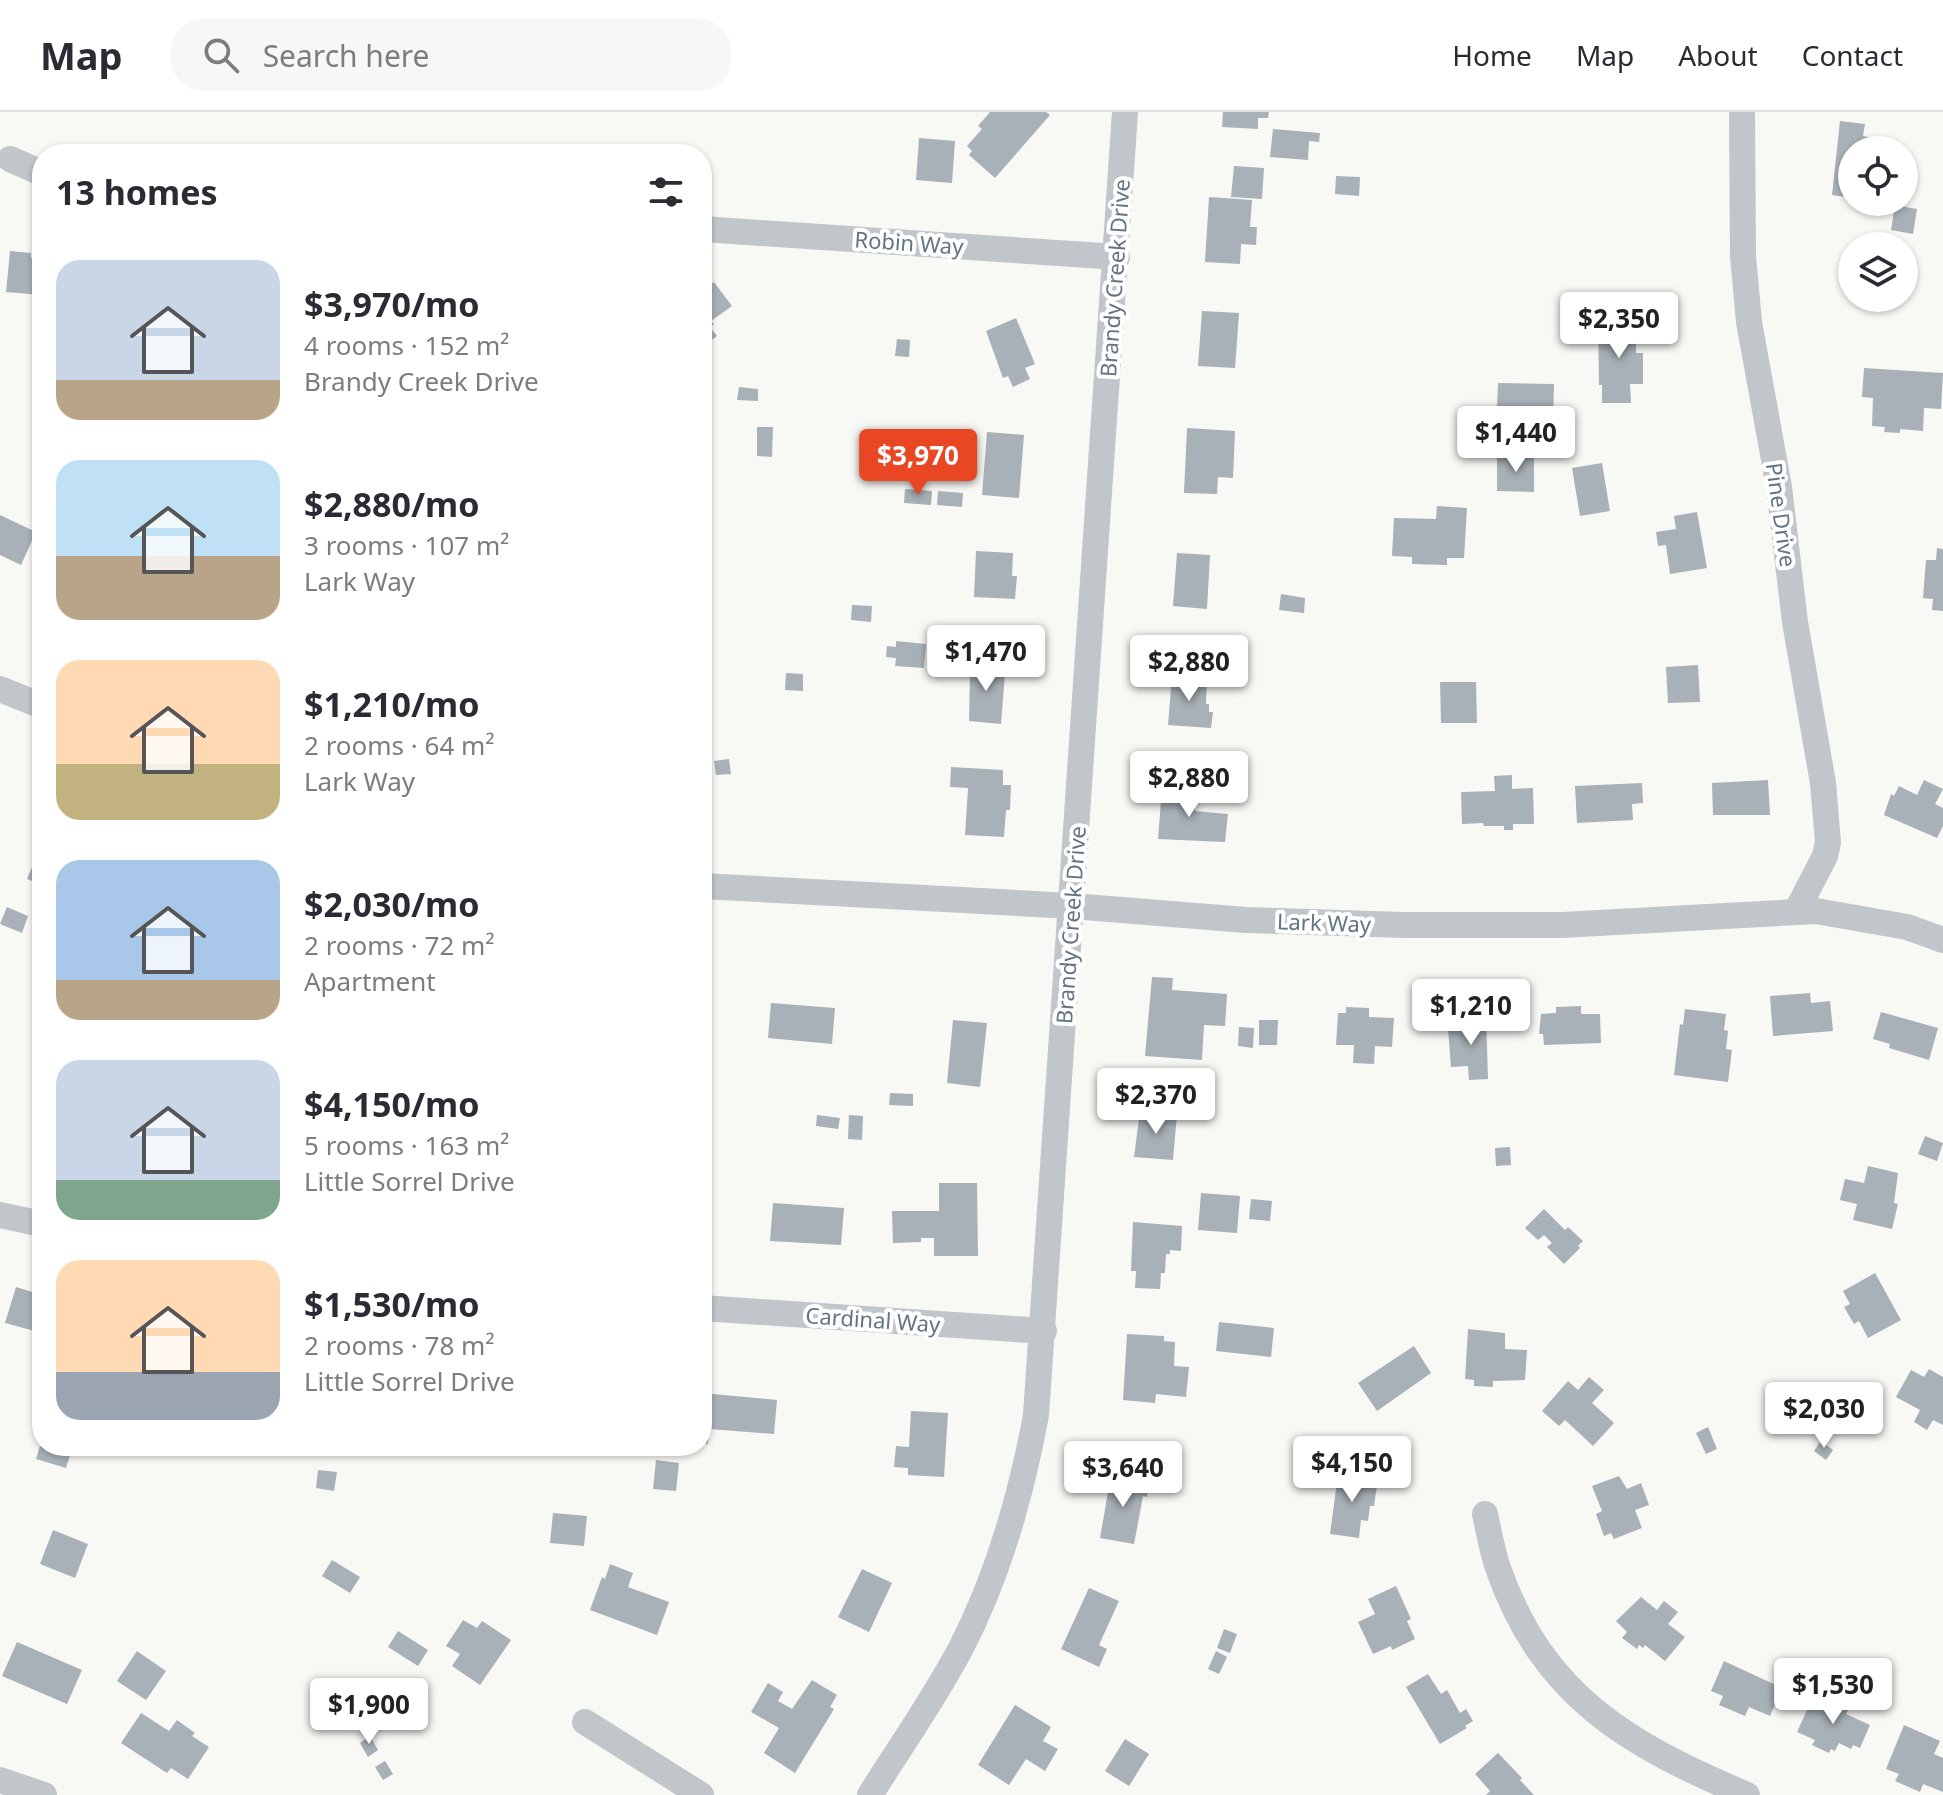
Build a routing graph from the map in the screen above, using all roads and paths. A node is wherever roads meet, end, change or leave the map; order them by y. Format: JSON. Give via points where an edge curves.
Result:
{"nodes":[{"id":1,"x":1125,"y":112,"type":"edge"},
{"id":2,"x":1742,"y":112,"type":"edge"},
{"id":3,"x":10,"y":159,"type":"dead end"},
{"id":4,"x":32,"y":169,"type":"edge"},
{"id":5,"x":712,"y":230,"type":"edge"},
{"id":6,"x":1117,"y":257,"type":"junction"},
{"id":7,"x":0,"y":689,"type":"edge"},
{"id":8,"x":32,"y":702,"type":"edge"},
{"id":9,"x":712,"y":887,"type":"edge"},
{"id":10,"x":1072,"y":906,"type":"junction"},
{"id":11,"x":1797,"y":910,"type":"junction"},
{"id":12,"x":1943,"y":940,"type":"edge"},
{"id":13,"x":0,"y":1215,"type":"edge"},
{"id":14,"x":32,"y":1222,"type":"edge"},
{"id":15,"x":712,"y":1309,"type":"edge"},
{"id":16,"x":1044,"y":1331,"type":"junction"},
{"id":17,"x":1485,"y":1514,"type":"dead end"},
{"id":18,"x":585,"y":1722,"type":"dead end"},
{"id":19,"x":0,"y":1780,"type":"edge"},
{"id":20,"x":44,"y":1795,"type":"edge"},
{"id":21,"x":701,"y":1795,"type":"edge"},
{"id":22,"x":870,"y":1795,"type":"edge"},
{"id":23,"x":1747,"y":1795,"type":"edge"}],
"edges":[{"from":1,"to":6,"type":"street","name":"Brandy Creek Drive"},
{"from":2,"to":11,"type":"street","name":"Pine Drive","via":[[1749,322],[1779,487],[1828,843]]},
{"from":3,"to":4,"type":"street"},
{"from":5,"to":6,"type":"street","name":"Robin Way"},
{"from":6,"to":10,"type":"street","name":"Brandy Creek Drive"},
{"from":7,"to":8,"type":"street"},
{"from":9,"to":10,"type":"street","name":"Lark Way"},
{"from":10,"to":11,"type":"street","name":"Lark Way","via":[[1246,920],[1404,925],[1562,925]]},
{"from":10,"to":16,"type":"street","name":"Brandy Creek Drive"},
{"from":11,"to":12,"type":"street","name":"Lark Way","via":[[1907,927]]},
{"from":13,"to":14,"type":"street"},
{"from":15,"to":16,"type":"street","name":"Cardinal Way"},
{"from":16,"to":22,"type":"street","name":"Brandy Creek Drive","via":[[1024,1479],[988,1591],[959,1651]]},
{"from":17,"to":23,"type":"street","via":[[1514,1608],[1564,1682],[1632,1740]]},
{"from":18,"to":21,"type":"street"},
{"from":19,"to":20,"type":"street"}]}
